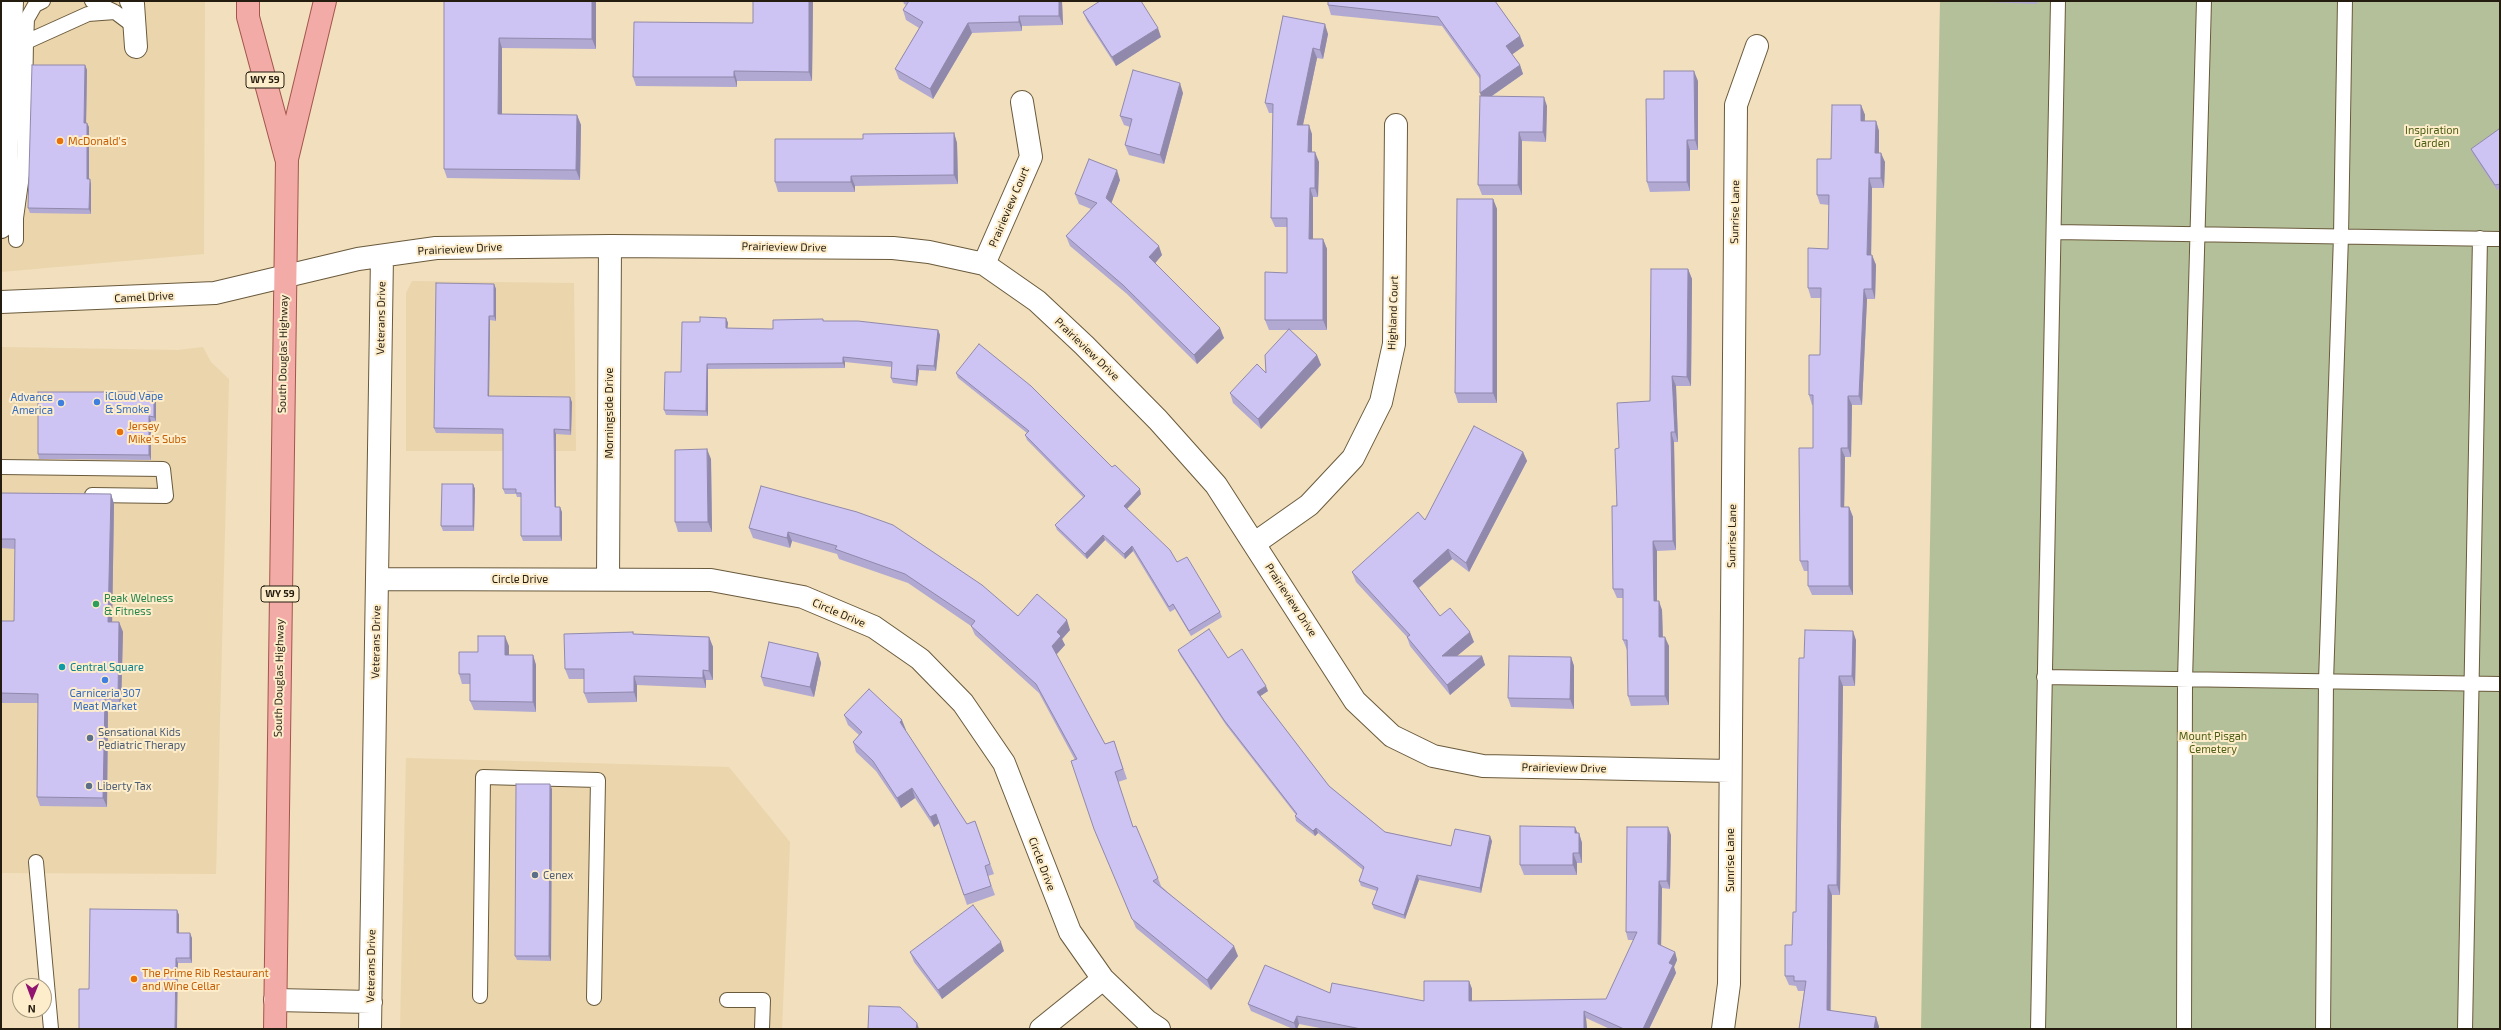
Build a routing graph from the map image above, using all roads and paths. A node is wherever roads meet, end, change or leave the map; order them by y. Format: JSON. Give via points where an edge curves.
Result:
{"nodes":[{"id":1,"x":12,"y":1,"type":"edge"},
{"id":2,"x":43,"y":1,"type":"edge"},
{"id":3,"x":92,"y":1,"type":"edge"},
{"id":4,"x":248,"y":1,"type":"edge"},
{"id":5,"x":325,"y":1,"type":"edge"},
{"id":6,"x":2058,"y":1,"type":"edge"},
{"id":7,"x":2204,"y":1,"type":"edge"},
{"id":8,"x":2345,"y":1,"type":"edge"},
{"id":9,"x":123,"y":6,"type":"edge"},
{"id":10,"x":131,"y":24,"type":"dead end"},
{"id":11,"x":26,"y":42,"type":"junction"},
{"id":12,"x":1757,"y":46,"type":"dead end"},
{"id":13,"x":136,"y":47,"type":"dead end"},
{"id":14,"x":1022,"y":102,"type":"dead end"},
{"id":15,"x":1396,"y":125,"type":"dead end"},
{"id":16,"x":287,"y":159,"type":"junction"},
{"id":17,"x":2055,"y":232,"type":"junction"},
{"id":18,"x":9,"y":233,"type":"edge"},
{"id":19,"x":2199,"y":234,"type":"junction"},
{"id":20,"x":2340,"y":236,"type":"junction"},
{"id":21,"x":2480,"y":238,"type":"junction"},
{"id":22,"x":2500,"y":239,"type":"edge"},
{"id":23,"x":610,"y":246,"type":"junction"},
{"id":24,"x":382,"y":256,"type":"junction"},
{"id":25,"x":984,"y":264,"type":"junction"},
{"id":26,"x":285,"y":278,"type":"junction"},
{"id":27,"x":1,"y":302,"type":"edge"},
{"id":28,"x":1,"y":467,"type":"edge"},
{"id":29,"x":80,"y":495,"type":"edge"},
{"id":30,"x":1254,"y":543,"type":"junction"},
{"id":31,"x":377,"y":578,"type":"junction"},
{"id":32,"x":608,"y":579,"type":"junction"},
{"id":33,"x":2044,"y":677,"type":"junction"},
{"id":34,"x":2185,"y":680,"type":"junction"},
{"id":35,"x":2326,"y":681,"type":"junction"},
{"id":36,"x":2471,"y":684,"type":"junction"},
{"id":37,"x":2500,"y":684,"type":"edge"},
{"id":38,"x":1730,"y":771,"type":"junction"},
{"id":39,"x":36,"y":862,"type":"dead end"},
{"id":40,"x":1103,"y":979,"type":"junction"},
{"id":41,"x":480,"y":996,"type":"dead end"},
{"id":42,"x":594,"y":998,"type":"dead end"},
{"id":43,"x":275,"y":1000,"type":"junction"},
{"id":44,"x":727,"y":1000,"type":"dead end"},
{"id":45,"x":371,"y":1002,"type":"junction"},
{"id":46,"x":51,"y":1029,"type":"edge"},
{"id":47,"x":275,"y":1029,"type":"edge"},
{"id":48,"x":370,"y":1029,"type":"edge"},
{"id":49,"x":762,"y":1029,"type":"edge"},
{"id":50,"x":1041,"y":1029,"type":"edge"},
{"id":51,"x":1160,"y":1029,"type":"edge"},
{"id":52,"x":1724,"y":1029,"type":"edge"},
{"id":53,"x":2038,"y":1029,"type":"edge"},
{"id":54,"x":2184,"y":1029,"type":"edge"},
{"id":55,"x":2323,"y":1029,"type":"edge"},
{"id":56,"x":2464,"y":1029,"type":"edge"}],
"edges":[{"from":1,"to":18,"type":"street","via":[[4,220]]},
{"from":2,"to":11,"type":"lane","via":[[36,5],[27,20]]},
{"from":3,"to":9,"type":"lane"},
{"from":4,"to":16,"type":"main road","name":"South Douglas Highway","number":"WY 59","via":[[248,17]]},
{"from":5,"to":16,"type":"main road","name":"South Douglas Highway","number":"WY 59"},
{"from":6,"to":17,"type":"lane"},
{"from":7,"to":19,"type":"lane"},
{"from":8,"to":20,"type":"lane"},
{"from":9,"to":10,"type":"lane"},
{"from":9,"to":11,"type":"lane","via":[[88,14]]},
{"from":9,"to":13,"type":"street","via":[[133,4]]},
{"from":11,"to":18,"type":"lane","via":[[24,161],[16,218]]},
{"from":12,"to":38,"type":"street","name":"Sunrise Lane","via":[[1736,105]]},
{"from":14,"to":25,"type":"street","name":"Prairieview Court","via":[[1031,157]]},
{"from":15,"to":30,"type":"street","name":"Highland Court","via":[[1394,344],[1381,402],[1353,458],[1309,505]]},
{"from":16,"to":26,"type":"main road","name":"South Douglas Highway","number":"WY 59"},
{"from":17,"to":19,"type":"lane"},
{"from":17,"to":33,"type":"lane"},
{"from":19,"to":20,"type":"lane"},
{"from":19,"to":34,"type":"lane"},
{"from":20,"to":21,"type":"lane"},
{"from":20,"to":35,"type":"lane"},
{"from":21,"to":22,"type":"lane"},
{"from":21,"to":36,"type":"lane"},
{"from":23,"to":24,"type":"street","name":"Prairieview Drive","via":[[436,248]]},
{"from":23,"to":25,"type":"street","name":"Prairieview Drive","via":[[893,248],[929,252]]},
{"from":23,"to":32,"type":"street","name":"Morningside Drive"},
{"from":24,"to":26,"type":"street","name":"Prairieview Drive","via":[[358,259]]},
{"from":24,"to":31,"type":"street","name":"Veterans Drive"},
{"from":25,"to":30,"type":"street","name":"Prairieview Drive","via":[[1037,301],[1158,420],[1216,485]]},
{"from":26,"to":27,"type":"street","name":"Camel Drive","via":[[215,293]]},
{"from":26,"to":43,"type":"main road","name":"South Douglas Highway","number":"WY 59"},
{"from":28,"to":29,"type":"lane","via":[[163,469],[166,496]]},
{"from":30,"to":38,"type":"street","name":"Prairieview Drive","via":[[1355,701],[1392,736],[1433,756],[1483,766]]},
{"from":31,"to":32,"type":"street","name":"Circle Drive"},
{"from":31,"to":45,"type":"street","name":"Veterans Drive"},
{"from":32,"to":40,"type":"street","name":"Circle Drive","via":[[711,580],[803,597],[874,627],[920,658],[963,703],[1004,763],[1070,932]]},
{"from":33,"to":34,"type":"lane"},
{"from":33,"to":53,"type":"lane"},
{"from":34,"to":35,"type":"lane"},
{"from":34,"to":54,"type":"lane"},
{"from":35,"to":36,"type":"lane"},
{"from":35,"to":55,"type":"lane"},
{"from":36,"to":37,"type":"lane"},
{"from":36,"to":56,"type":"lane"},
{"from":38,"to":52,"type":"street","name":"Sunrise Lane","via":[[1729,984]]},
{"from":39,"to":46,"type":"lane"},
{"from":40,"to":50,"type":"street"},
{"from":40,"to":51,"type":"street","name":"Circle Drive","via":[[1147,1021]]},
{"from":41,"to":42,"type":"lane","via":[[483,777],[598,780]]},
{"from":43,"to":45,"type":"street"},
{"from":43,"to":47,"type":"main road","name":"South Douglas Highway","number":"WY 59"},
{"from":44,"to":49,"type":"lane","via":[[763,1000]]},
{"from":45,"to":48,"type":"street","name":"Veterans Drive"}]}
